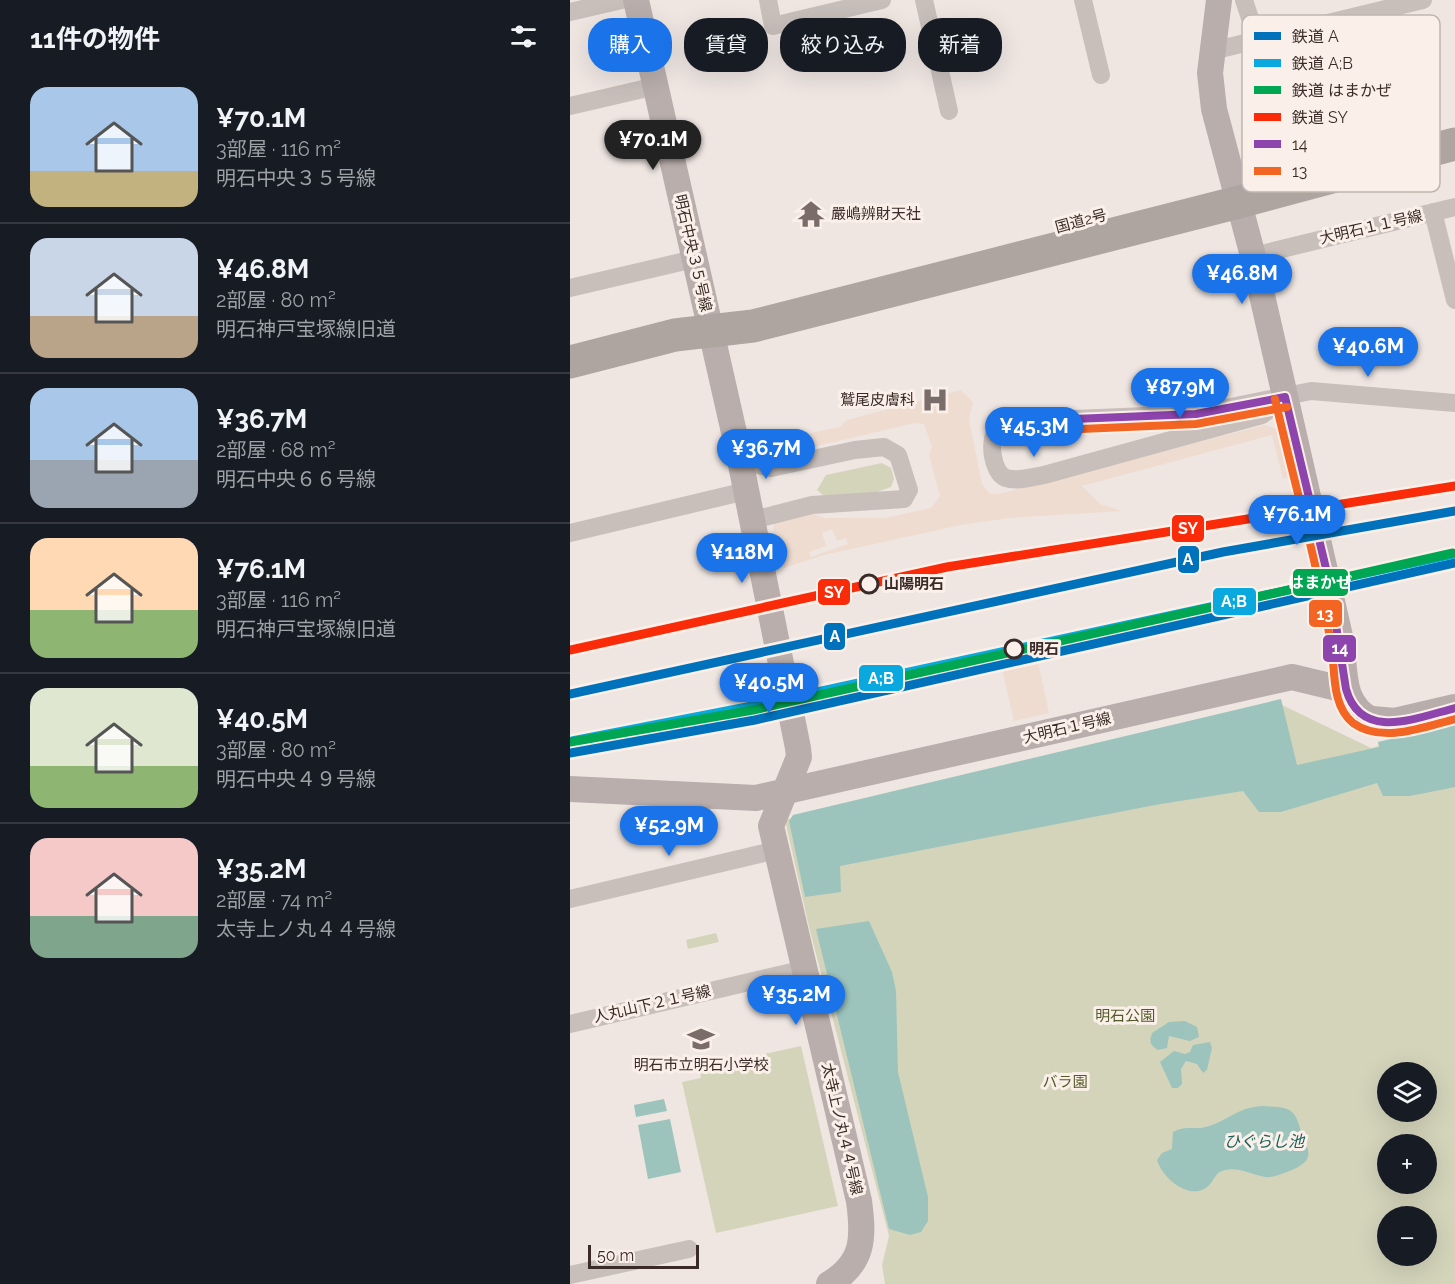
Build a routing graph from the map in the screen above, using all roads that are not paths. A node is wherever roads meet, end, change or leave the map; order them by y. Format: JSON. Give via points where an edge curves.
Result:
{"nodes":[{"id":1,"x":622,"y":0,"type":"edge"},
{"id":2,"x":636,"y":0,"type":"edge"},
{"id":3,"x":768,"y":0,"type":"edge"},
{"id":4,"x":882,"y":0,"type":"edge"},
{"id":5,"x":924,"y":0,"type":"edge"},
{"id":6,"x":1083,"y":0,"type":"edge"},
{"id":7,"x":1219,"y":0,"type":"edge"},
{"id":8,"x":1244,"y":0,"type":"edge"},
{"id":9,"x":1413,"y":1,"type":"edge"},
{"id":10,"x":570,"y":12,"type":"edge"},
{"id":11,"x":1249,"y":15,"type":"edge"},
{"id":12,"x":1357,"y":15,"type":"edge"},
{"id":13,"x":1242,"y":44,"type":"edge"},
{"id":14,"x":1212,"y":51,"type":"junction"},
{"id":15,"x":1101,"y":75,"type":"dead end"},
{"id":16,"x":656,"y":86,"type":"junction"},
{"id":17,"x":570,"y":106,"type":"edge"},
{"id":18,"x":949,"y":111,"type":"dead end"},
{"id":19,"x":1455,"y":124,"type":"edge"},
{"id":20,"x":1440,"y":129,"type":"edge"},
{"id":21,"x":1455,"y":144,"type":"edge"},
{"id":22,"x":1440,"y":147,"type":"edge"},
{"id":23,"x":1242,"y":190,"type":"edge"},
{"id":24,"x":1242,"y":191,"type":"edge"},
{"id":25,"x":1237,"y":192,"type":"junction"},
{"id":26,"x":1455,"y":207,"type":"edge"},
{"id":27,"x":1433,"y":212,"type":"junction"},
{"id":28,"x":1253,"y":255,"type":"junction"},
{"id":29,"x":694,"y":259,"type":"junction"},
{"id":30,"x":570,"y":288,"type":"edge"},
{"id":31,"x":1455,"y":300,"type":"edge"},
{"id":32,"x":711,"y":331,"type":"junction"},
{"id":33,"x":570,"y":362,"type":"edge"},
{"id":34,"x":1285,"y":397,"type":"junction"},
{"id":35,"x":1455,"y":403,"type":"edge"},
{"id":36,"x":1159,"y":414,"type":"junction"},
{"id":37,"x":1158,"y":443,"type":"junction"},
{"id":38,"x":738,"y":450,"type":"junction"},
{"id":39,"x":746,"y":491,"type":"junction"},
{"id":40,"x":753,"y":520,"type":"junction"},
{"id":41,"x":570,"y":533,"type":"edge"},
{"id":42,"x":1346,"y":690,"type":"junction"},
{"id":43,"x":1455,"y":708,"type":"edge"},
{"id":44,"x":1372,"y":720,"type":"joint"},
{"id":45,"x":570,"y":789,"type":"edge"},
{"id":46,"x":787,"y":789,"type":"junction"},
{"id":47,"x":777,"y":850,"type":"junction"},
{"id":48,"x":570,"y":899,"type":"edge"},
{"id":49,"x":805,"y":969,"type":"junction"},
{"id":50,"x":570,"y":1024,"type":"edge"},
{"id":51,"x":689,"y":1249,"type":"dead end"},
{"id":52,"x":571,"y":1272,"type":"edge"},
{"id":53,"x":829,"y":1284,"type":"edge"}],
"edges":[{"from":1,"to":10,"type":"street"},
{"from":2,"to":16,"type":"street","name":"明石中央３５号線"},
{"from":3,"to":4,"type":"street","via":[[773,26]]},
{"from":5,"to":18,"type":"street"},
{"from":6,"to":15,"type":"street"},
{"from":7,"to":14,"type":"street"},
{"from":8,"to":11,"type":"street"},
{"from":9,"to":12,"type":"street"},
{"from":13,"to":14,"type":"street"},
{"from":14,"to":25,"type":"street","via":[[1214,109]]},
{"from":16,"to":17,"type":"street"},
{"from":16,"to":29,"type":"street","name":"明石中央３５号線"},
{"from":19,"to":20,"type":"highway","name":"国道2号"},
{"from":21,"to":22,"type":"highway","name":"国道2号"},
{"from":23,"to":25,"type":"highway","name":"国道2号"},
{"from":24,"to":25,"type":"highway","name":"国道2号"},
{"from":25,"to":28,"type":"street"},
{"from":25,"to":32,"type":"highway","name":"国道2号","via":[[753,326]]},
{"from":26,"to":27,"type":"street","name":"大明石１１号線"},
{"from":27,"to":28,"type":"street","name":"大明石１１号線"},
{"from":27,"to":31,"type":"street"},
{"from":28,"to":34,"type":"street"},
{"from":29,"to":30,"type":"street"},
{"from":29,"to":32,"type":"street","name":"明石中央３５号線"},
{"from":32,"to":33,"type":"highway","name":"国道2号","via":[[675,335]]},
{"from":32,"to":38,"type":"street","name":"明石中央３５号線"},
{"from":34,"to":35,"type":"street","via":[[1311,391]]},
{"from":34,"to":36,"type":"street","via":[[1196,414]]},
{"from":34,"to":37,"type":"street","via":[[1262,415]]},
{"from":34,"to":42,"type":"street","via":[[1342,645]]},
{"from":36,"to":37,"type":"street","via":[[1168,424]]},
{"from":36,"to":37,"type":"street","via":[[1024,421],[1000,427],[992,440],[1000,475],[1016,480]]},
{"from":38,"to":39,"type":"street","name":"明石中央３５号線"},
{"from":38,"to":40,"type":"street","via":[[758,465],[771,468],[884,447],[898,455],[909,490],[904,499],[812,505]]},
{"from":39,"to":40,"type":"street","name":"明石中央３５号線"},
{"from":39,"to":41,"type":"street"},
{"from":40,"to":46,"type":"street","name":"太寺上ノ丸４４号線","via":[[798,748],[799,758]]},
{"from":42,"to":44,"type":"street","via":[[1359,713]]},
{"from":42,"to":46,"type":"street","name":"大明石１号線","via":[[1292,677]]},
{"from":43,"to":44,"type":"main road","via":[[1395,722]]},
{"from":45,"to":46,"type":"street","name":"大明石１号線","via":[[756,798]]},
{"from":46,"to":47,"type":"street","name":"太寺上ノ丸４４号線","via":[[771,826]]},
{"from":47,"to":48,"type":"street"},
{"from":47,"to":49,"type":"street","name":"太寺上ノ丸４４号線"},
{"from":49,"to":50,"type":"street","name":"人丸山下２１号線"},
{"from":49,"to":53,"type":"street","name":"太寺上ノ丸４４号線","via":[[860,1201],[863,1230],[861,1249],[841,1276]]},
{"from":51,"to":52,"type":"street"}]}
